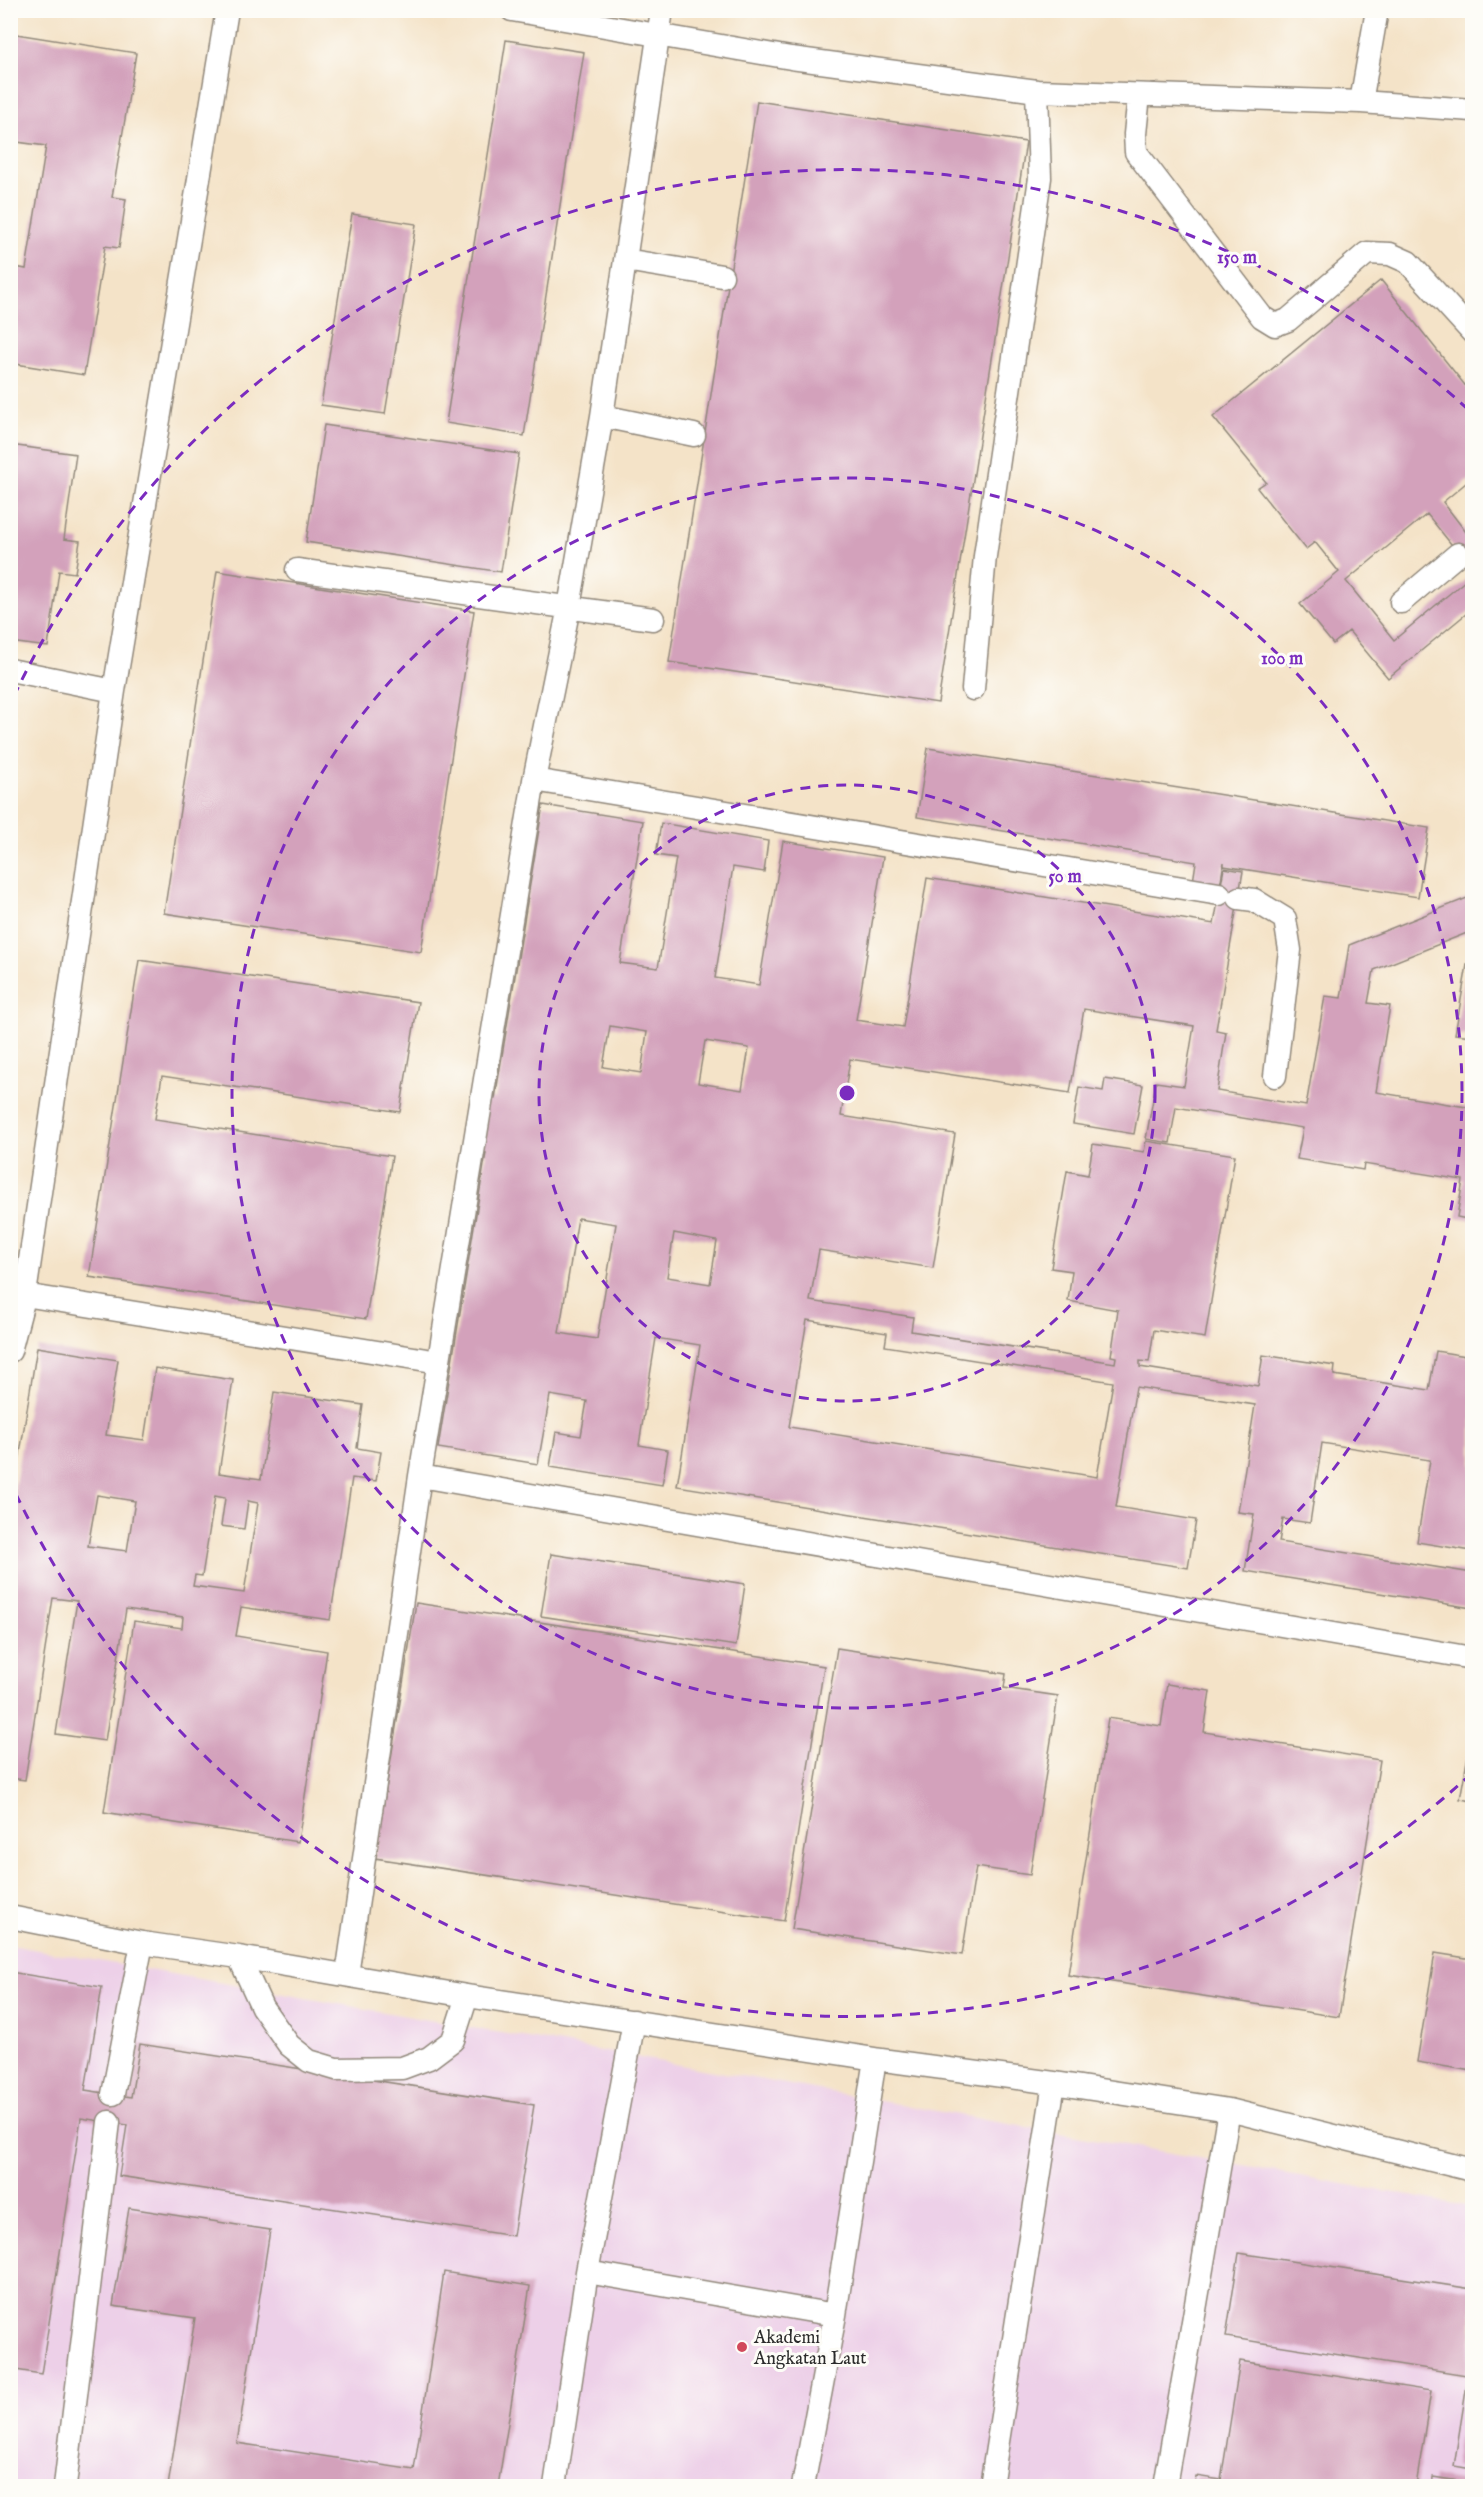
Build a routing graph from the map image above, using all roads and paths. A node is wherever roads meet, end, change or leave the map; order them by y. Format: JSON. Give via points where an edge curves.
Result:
{"nodes":[{"id":1,"x":227,"y":10,"type":"edge"},
{"id":2,"x":512,"y":10,"type":"edge"},
{"id":3,"x":662,"y":10,"type":"edge"},
{"id":4,"x":1377,"y":10,"type":"edge"},
{"id":5,"x":658,"y":37,"type":"junction"},
{"id":6,"x":1036,"y":91,"type":"junction"},
{"id":7,"x":1139,"y":94,"type":"junction"},
{"id":8,"x":1361,"y":102,"type":"junction"},
{"id":9,"x":1473,"y":110,"type":"edge"},
{"id":10,"x":625,"y":260,"type":"junction"},
{"id":11,"x":722,"y":276,"type":"dead end"},
{"id":12,"x":1473,"y":332,"type":"edge"},
{"id":13,"x":602,"y":416,"type":"junction"},
{"id":14,"x":694,"y":435,"type":"dead end"},
{"id":15,"x":1458,"y":555,"type":"dead end"},
{"id":16,"x":297,"y":570,"type":"dead end"},
{"id":17,"x":1401,"y":602,"type":"dead end"},
{"id":18,"x":569,"y":608,"type":"junction"},
{"id":19,"x":653,"y":619,"type":"dead end"},
{"id":20,"x":10,"y":670,"type":"edge"},
{"id":21,"x":973,"y":688,"type":"dead end"},
{"id":22,"x":114,"y":691,"type":"junction"},
{"id":23,"x":534,"y":780,"type":"junction"},
{"id":24,"x":1275,"y":1076,"type":"dead end"},
{"id":25,"x":18,"y":1294,"type":"edge"},
{"id":26,"x":10,"y":1351,"type":"edge"},
{"id":27,"x":439,"y":1362,"type":"junction"},
{"id":28,"x":420,"y":1476,"type":"junction"},
{"id":29,"x":1473,"y":1658,"type":"edge"},
{"id":30,"x":10,"y":1917,"type":"edge"},
{"id":31,"x":142,"y":1943,"type":"junction"},
{"id":32,"x":239,"y":1957,"type":"junction"},
{"id":33,"x":347,"y":1975,"type":"junction"},
{"id":34,"x":467,"y":1996,"type":"junction"},
{"id":35,"x":634,"y":2021,"type":"junction"},
{"id":36,"x":875,"y":2059,"type":"junction"},
{"id":37,"x":1054,"y":2083,"type":"junction"},
{"id":38,"x":113,"y":2094,"type":"dead end"},
{"id":39,"x":1229,"y":2110,"type":"junction"},
{"id":40,"x":109,"y":2122,"type":"dead end"},
{"id":41,"x":1473,"y":2170,"type":"edge"},
{"id":42,"x":588,"y":2272,"type":"junction"},
{"id":43,"x":835,"y":2315,"type":"junction"},
{"id":44,"x":65,"y":2487,"type":"edge"},
{"id":45,"x":555,"y":2487,"type":"edge"},
{"id":46,"x":803,"y":2487,"type":"edge"},
{"id":47,"x":991,"y":2487,"type":"edge"},
{"id":48,"x":1165,"y":2487,"type":"edge"}],
"edges":[{"from":1,"to":22,"type":"lane"},
{"from":2,"to":5,"type":"lane"},
{"from":3,"to":5,"type":"lane"},
{"from":4,"to":8,"type":"lane"},
{"from":5,"to":6,"type":"lane"},
{"from":5,"to":10,"type":"lane"},
{"from":6,"to":7,"type":"lane"},
{"from":6,"to":21,"type":"lane","via":[[1040,178],[985,556]]},
{"from":7,"to":8,"type":"lane"},
{"from":7,"to":12,"type":"lane","via":[[1136,152],[1262,317],[1275,325],[1288,321],[1367,253],[1390,254],[1408,262]]},
{"from":8,"to":9,"type":"lane"},
{"from":10,"to":11,"type":"lane"},
{"from":10,"to":13,"type":"lane"},
{"from":13,"to":14,"type":"lane"},
{"from":13,"to":18,"type":"lane"},
{"from":15,"to":17,"type":"lane"},
{"from":16,"to":18,"type":"lane"},
{"from":18,"to":19,"type":"lane"},
{"from":18,"to":23,"type":"lane"},
{"from":20,"to":22,"type":"lane"},
{"from":22,"to":25,"type":"lane"},
{"from":23,"to":24,"type":"lane","via":[[1254,900],[1285,919],[1290,950]]},
{"from":23,"to":27,"type":"lane"},
{"from":25,"to":26,"type":"lane"},
{"from":25,"to":27,"type":"lane"},
{"from":27,"to":28,"type":"lane"},
{"from":28,"to":29,"type":"lane"},
{"from":28,"to":33,"type":"lane"},
{"from":30,"to":31,"type":"lane"},
{"from":31,"to":32,"type":"lane"},
{"from":31,"to":38,"type":"lane"},
{"from":32,"to":33,"type":"lane"},
{"from":32,"to":34,"type":"lane","via":[[262,2007],[289,2045],[309,2061],[336,2069],[402,2068],[429,2058],[453,2040]]},
{"from":33,"to":34,"type":"lane"},
{"from":34,"to":35,"type":"lane"},
{"from":35,"to":36,"type":"lane"},
{"from":35,"to":42,"type":"lane"},
{"from":36,"to":37,"type":"lane"},
{"from":36,"to":43,"type":"lane"},
{"from":37,"to":39,"type":"lane"},
{"from":37,"to":47,"type":"lane"},
{"from":39,"to":41,"type":"lane"},
{"from":39,"to":48,"type":"lane"},
{"from":40,"to":44,"type":"lane"},
{"from":42,"to":43,"type":"lane"},
{"from":42,"to":45,"type":"lane"},
{"from":43,"to":46,"type":"lane"}]}
